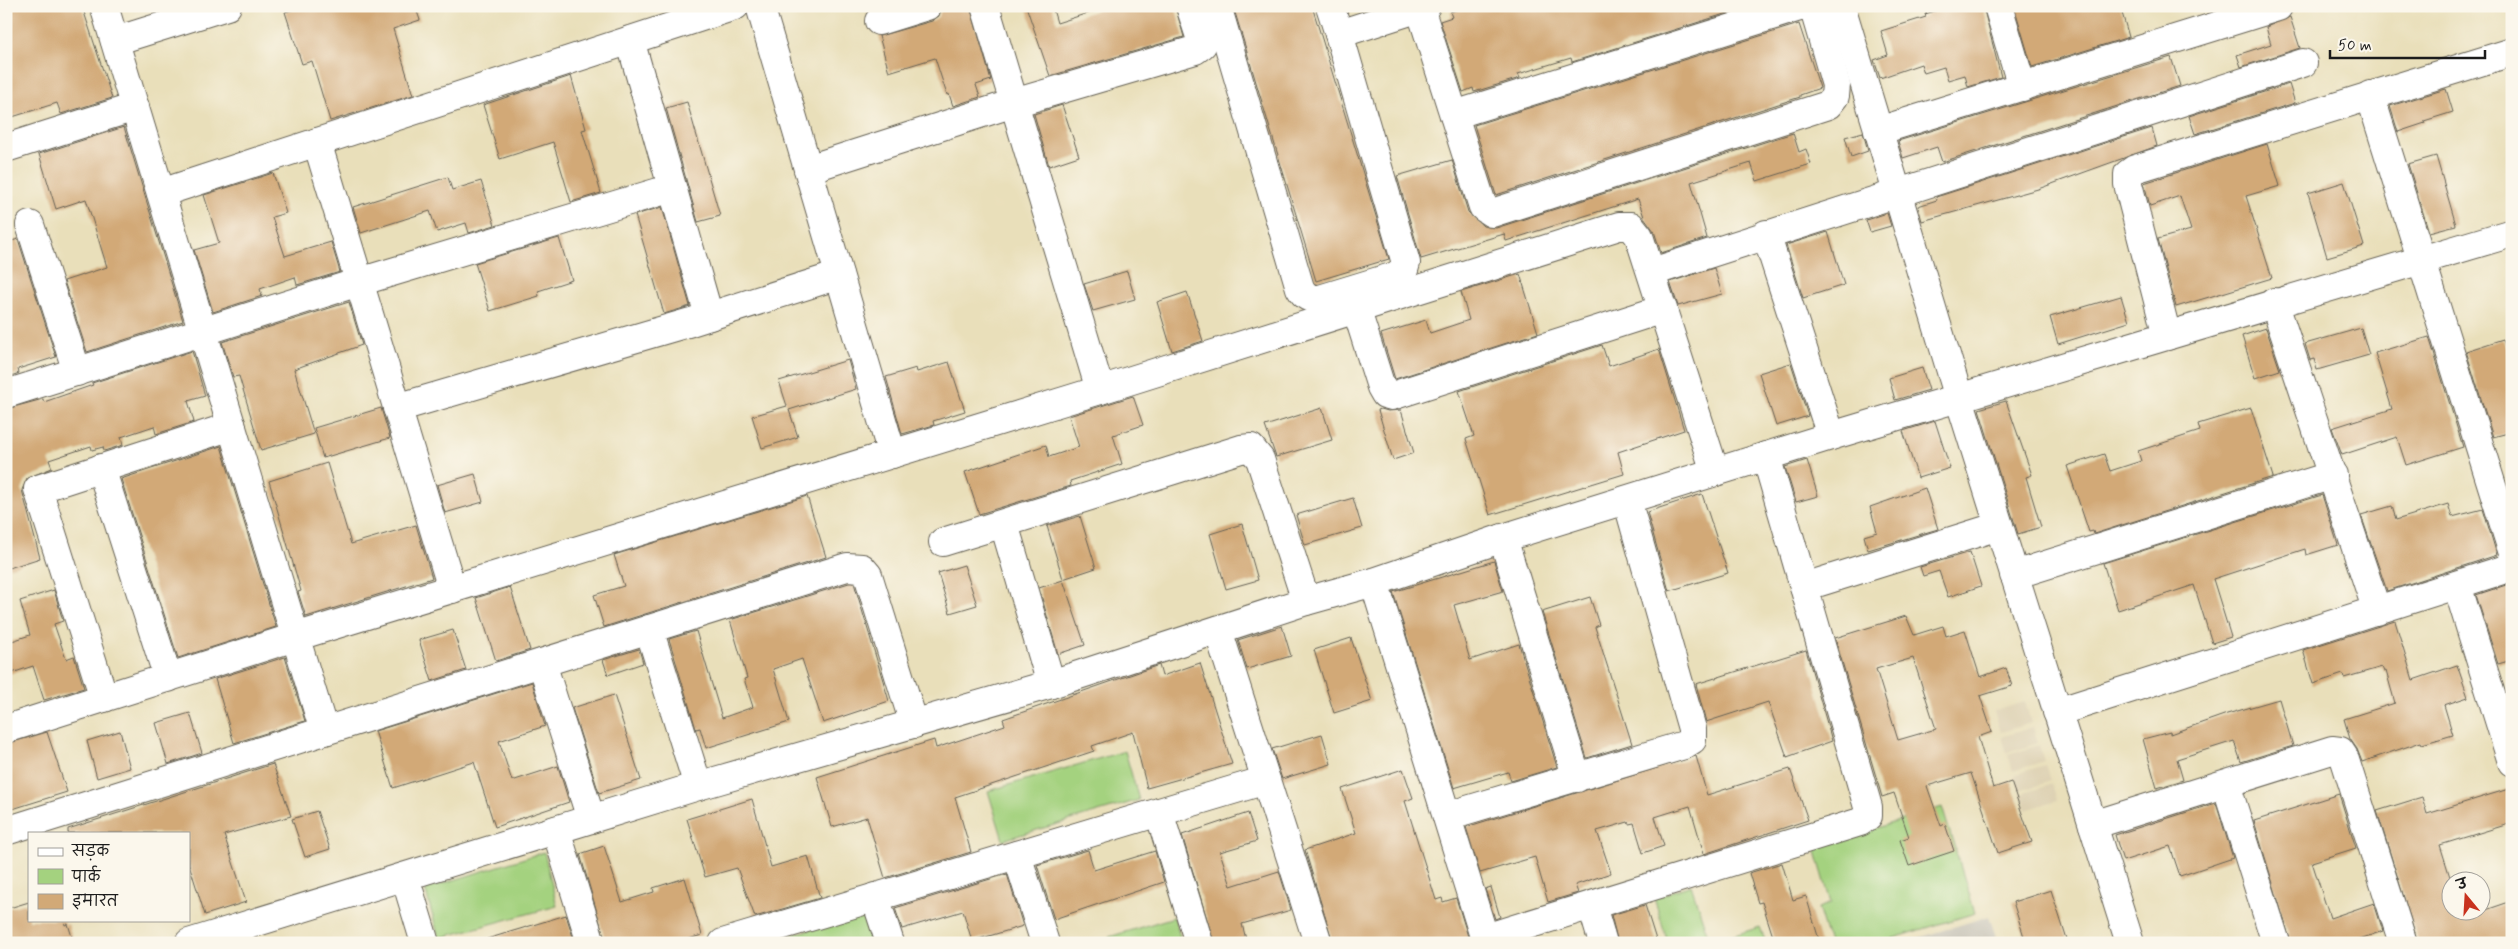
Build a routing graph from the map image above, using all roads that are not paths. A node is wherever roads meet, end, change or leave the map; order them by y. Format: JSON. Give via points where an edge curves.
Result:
{"nodes":[{"id":1,"x":104,"y":6,"type":"edge"},
{"id":2,"x":227,"y":6,"type":"edge"},
{"id":3,"x":735,"y":6,"type":"edge"},
{"id":4,"x":760,"y":6,"type":"edge"},
{"id":5,"x":927,"y":6,"type":"edge"},
{"id":6,"x":985,"y":6,"type":"edge"},
{"id":7,"x":1190,"y":6,"type":"edge"},
{"id":8,"x":1217,"y":6,"type":"edge"},
{"id":9,"x":1330,"y":6,"type":"edge"},
{"id":10,"x":1803,"y":6,"type":"edge"},
{"id":11,"x":1813,"y":6,"type":"edge"},
{"id":12,"x":1841,"y":6,"type":"edge"},
{"id":13,"x":1998,"y":6,"type":"edge"},
{"id":14,"x":1423,"y":7,"type":"edge"},
{"id":15,"x":2278,"y":7,"type":"edge"},
{"id":16,"x":879,"y":21,"type":"dead end"},
{"id":17,"x":1339,"y":34,"type":"junction"},
{"id":18,"x":630,"y":40,"type":"junction"},
{"id":19,"x":115,"y":41,"type":"junction"},
{"id":20,"x":2512,"y":52,"type":"edge"},
{"id":21,"x":2303,"y":63,"type":"dead end"},
{"id":22,"x":2022,"y":86,"type":"junction"},
{"id":23,"x":2370,"y":96,"type":"junction"},
{"id":24,"x":1014,"y":103,"type":"junction"},
{"id":25,"x":135,"y":107,"type":"junction"},
{"id":26,"x":1454,"y":116,"type":"junction"},
{"id":27,"x":1878,"y":131,"type":"junction"},
{"id":28,"x":317,"y":142,"type":"junction"},
{"id":29,"x":6,"y":148,"type":"edge"},
{"id":30,"x":808,"y":169,"type":"junction"},
{"id":31,"x":672,"y":188,"type":"junction"},
{"id":32,"x":1897,"y":192,"type":"junction"},
{"id":33,"x":160,"y":193,"type":"junction"},
{"id":34,"x":30,"y":225,"type":"dead end"},
{"id":35,"x":2512,"y":233,"type":"edge"},
{"id":36,"x":1766,"y":234,"type":"junction"},
{"id":37,"x":2420,"y":259,"type":"junction"},
{"id":38,"x":1652,"y":272,"type":"junction"},
{"id":39,"x":839,"y":275,"type":"junction"},
{"id":40,"x":359,"y":282,"type":"junction"},
{"id":41,"x":2274,"y":302,"type":"junction"},
{"id":42,"x":1356,"y":308,"type":"junction"},
{"id":43,"x":1663,"y":309,"type":"junction"},
{"id":44,"x":709,"y":316,"type":"junction"},
{"id":45,"x":203,"y":332,"type":"junction"},
{"id":46,"x":2167,"y":336,"type":"junction"},
{"id":47,"x":77,"y":372,"type":"junction"},
{"id":48,"x":1100,"y":390,"type":"junction"},
{"id":49,"x":6,"y":394,"type":"edge"},
{"id":50,"x":1959,"y":398,"type":"junction"},
{"id":51,"x":397,"y":408,"type":"junction"},
{"id":52,"x":232,"y":426,"type":"junction"},
{"id":53,"x":1831,"y":436,"type":"junction"},
{"id":54,"x":892,"y":454,"type":"junction"},
{"id":55,"x":1766,"y":456,"type":"junction"},
{"id":56,"x":101,"y":468,"type":"junction"},
{"id":57,"x":1715,"y":472,"type":"junction"},
{"id":58,"x":2333,"y":475,"type":"junction"},
{"id":59,"x":1627,"y":500,"type":"junction"},
{"id":60,"x":1004,"y":524,"type":"junction"},
{"id":61,"x":1999,"y":526,"type":"junction"},
{"id":62,"x":1503,"y":538,"type":"junction"},
{"id":63,"x":944,"y":542,"type":"dead end"},
{"id":64,"x":2512,"y":550,"type":"edge"},
{"id":65,"x":2512,"y":567,"type":"edge"},
{"id":66,"x":2014,"y":575,"type":"junction"},
{"id":67,"x":1374,"y":582,"type":"junction"},
{"id":68,"x":2457,"y":585,"type":"junction"},
{"id":69,"x":1804,"y":587,"type":"junction"},
{"id":70,"x":452,"y":589,"type":"junction"},
{"id":71,"x":1306,"y":601,"type":"junction"},
{"id":72,"x":2377,"y":610,"type":"junction"},
{"id":73,"x":649,"y":629,"type":"junction"},
{"id":74,"x":1218,"y":630,"type":"junction"},
{"id":75,"x":296,"y":637,"type":"junction"},
{"id":76,"x":542,"y":663,"type":"junction"},
{"id":77,"x":168,"y":678,"type":"junction"},
{"id":78,"x":1051,"y":684,"type":"junction"},
{"id":79,"x":104,"y":698,"type":"junction"},
{"id":80,"x":2057,"y":712,"type":"junction"},
{"id":81,"x":914,"y":724,"type":"junction"},
{"id":82,"x":6,"y":729,"type":"edge"},
{"id":83,"x":324,"y":731,"type":"junction"},
{"id":84,"x":2510,"y":748,"type":"edge"},
{"id":85,"x":1577,"y":778,"type":"junction"},
{"id":86,"x":1266,"y":780,"type":"junction"},
{"id":87,"x":2226,"y":784,"type":"junction"},
{"id":88,"x":698,"y":786,"type":"junction"},
{"id":89,"x":1159,"y":812,"type":"junction"},
{"id":90,"x":1446,"y":816,"type":"junction"},
{"id":91,"x":591,"y":820,"type":"junction"},
{"id":92,"x":2093,"y":825,"type":"junction"},
{"id":93,"x":556,"y":830,"type":"junction"},
{"id":94,"x":6,"y":831,"type":"edge"},
{"id":95,"x":1017,"y":855,"type":"junction"},
{"id":96,"x":405,"y":877,"type":"junction"},
{"id":97,"x":876,"y":897,"type":"junction"},
{"id":98,"x":1592,"y":906,"type":"junction"},
{"id":99,"x":1486,"y":940,"type":"edge"},
{"id":100,"x":189,"y":943,"type":"edge"},
{"id":101,"x":425,"y":943,"type":"edge"},
{"id":102,"x":591,"y":943,"type":"edge"},
{"id":103,"x":723,"y":943,"type":"edge"},
{"id":104,"x":890,"y":943,"type":"edge"},
{"id":105,"x":1045,"y":943,"type":"edge"},
{"id":106,"x":1199,"y":943,"type":"edge"},
{"id":107,"x":1318,"y":943,"type":"edge"},
{"id":108,"x":1603,"y":943,"type":"edge"},
{"id":109,"x":2130,"y":943,"type":"edge"},
{"id":110,"x":2276,"y":943,"type":"edge"},
{"id":111,"x":2403,"y":943,"type":"edge"}],
"edges":[{"from":1,"to":19,"type":"street"},
{"from":2,"to":19,"type":"street"},
{"from":3,"to":18,"type":"street"},
{"from":4,"to":30,"type":"street"},
{"from":5,"to":16,"type":"street"},
{"from":6,"to":24,"type":"street"},
{"from":7,"to":24,"type":"street","via":[[1201,40],[1199,48]]},
{"from":8,"to":17,"type":"street","via":[[1300,288],[1304,296],[1311,299],[1395,276],[1404,270],[1406,263]]},
{"from":9,"to":17,"type":"street"},
{"from":10,"to":26,"type":"street"},
{"from":11,"to":26,"type":"street","via":[[1836,85],[1828,104],[1504,211],[1492,213],[1483,207]]},
{"from":12,"to":27,"type":"street"},
{"from":13,"to":22,"type":"street"},
{"from":14,"to":17,"type":"street"},
{"from":14,"to":26,"type":"street"},
{"from":15,"to":22,"type":"street"},
{"from":18,"to":28,"type":"street"},
{"from":18,"to":31,"type":"street"},
{"from":19,"to":25,"type":"street"},
{"from":20,"to":23,"type":"street"},
{"from":21,"to":32,"type":"street"},
{"from":22,"to":27,"type":"street"},
{"from":23,"to":37,"type":"street"},
{"from":23,"to":46,"type":"street","via":[[2135,169],[2128,174]]},
{"from":24,"to":30,"type":"street"},
{"from":24,"to":48,"type":"street"},
{"from":25,"to":29,"type":"street"},
{"from":25,"to":33,"type":"street"},
{"from":27,"to":32,"type":"street"},
{"from":28,"to":33,"type":"street"},
{"from":28,"to":40,"type":"street"},
{"from":30,"to":39,"type":"street"},
{"from":31,"to":40,"type":"street"},
{"from":31,"to":44,"type":"street"},
{"from":32,"to":36,"type":"street"},
{"from":32,"to":50,"type":"street"},
{"from":33,"to":45,"type":"street"},
{"from":34,"to":47,"type":"street"},
{"from":35,"to":37,"type":"street"},
{"from":36,"to":38,"type":"street"},
{"from":36,"to":53,"type":"street"},
{"from":37,"to":41,"type":"street"},
{"from":37,"to":64,"type":"street"},
{"from":38,"to":42,"type":"street","via":[[1632,226],[1619,226]]},
{"from":38,"to":43,"type":"street"},
{"from":39,"to":44,"type":"street"},
{"from":39,"to":54,"type":"street"},
{"from":40,"to":45,"type":"street"},
{"from":40,"to":51,"type":"street"},
{"from":41,"to":46,"type":"street"},
{"from":41,"to":58,"type":"street"},
{"from":42,"to":43,"type":"street","via":[[1381,387],[1385,394],[1392,396]]},
{"from":42,"to":48,"type":"street"},
{"from":43,"to":57,"type":"street"},
{"from":44,"to":51,"type":"street"},
{"from":45,"to":47,"type":"street"},
{"from":45,"to":52,"type":"street"},
{"from":46,"to":50,"type":"street"},
{"from":47,"to":49,"type":"street"},
{"from":48,"to":54,"type":"street"},
{"from":50,"to":53,"type":"street"},
{"from":50,"to":61,"type":"street"},
{"from":51,"to":70,"type":"street"},
{"from":52,"to":56,"type":"street"},
{"from":52,"to":75,"type":"street"},
{"from":53,"to":55,"type":"street"},
{"from":54,"to":70,"type":"street"},
{"from":55,"to":57,"type":"street"},
{"from":55,"to":69,"type":"street"},
{"from":56,"to":77,"type":"street"},
{"from":56,"to":79,"type":"street","via":[[38,489]]},
{"from":57,"to":59,"type":"street"},
{"from":58,"to":66,"type":"street"},
{"from":58,"to":72,"type":"street"},
{"from":59,"to":62,"type":"street"},
{"from":59,"to":85,"type":"street","via":[[1692,729],[1692,740]]},
{"from":60,"to":63,"type":"street"},
{"from":60,"to":71,"type":"street","via":[[1251,448],[1260,459]]},
{"from":60,"to":78,"type":"street"},
{"from":61,"to":66,"type":"street"},
{"from":61,"to":69,"type":"street"},
{"from":62,"to":67,"type":"street"},
{"from":62,"to":85,"type":"street"},
{"from":65,"to":68,"type":"street"},
{"from":66,"to":80,"type":"street"},
{"from":67,"to":71,"type":"street"},
{"from":67,"to":90,"type":"street"},
{"from":68,"to":72,"type":"street"},
{"from":68,"to":84,"type":"street"},
{"from":69,"to":98,"type":"street","via":[[1868,816],[1860,822]]},
{"from":70,"to":75,"type":"street"},
{"from":71,"to":74,"type":"street"},
{"from":72,"to":80,"type":"street"},
{"from":73,"to":76,"type":"street"},
{"from":73,"to":81,"type":"street","via":[[847,567],[862,568],[868,575]]},
{"from":73,"to":88,"type":"street"},
{"from":74,"to":78,"type":"street"},
{"from":74,"to":86,"type":"street"},
{"from":75,"to":77,"type":"street"},
{"from":75,"to":83,"type":"street"},
{"from":76,"to":83,"type":"street"},
{"from":76,"to":91,"type":"street"},
{"from":77,"to":79,"type":"street"},
{"from":78,"to":81,"type":"street"},
{"from":79,"to":82,"type":"street"},
{"from":80,"to":92,"type":"street"},
{"from":81,"to":88,"type":"street"},
{"from":83,"to":94,"type":"street"},
{"from":85,"to":90,"type":"street"},
{"from":86,"to":89,"type":"street"},
{"from":86,"to":107,"type":"street"},
{"from":87,"to":92,"type":"street"},
{"from":87,"to":110,"type":"street"},
{"from":87,"to":111,"type":"street","via":[[2340,750]]},
{"from":88,"to":91,"type":"street"},
{"from":89,"to":95,"type":"street"},
{"from":89,"to":106,"type":"street"},
{"from":90,"to":99,"type":"street"},
{"from":91,"to":93,"type":"street"},
{"from":92,"to":109,"type":"street"},
{"from":93,"to":96,"type":"street"},
{"from":93,"to":102,"type":"street"},
{"from":95,"to":97,"type":"street"},
{"from":95,"to":105,"type":"street"},
{"from":96,"to":100,"type":"street"},
{"from":96,"to":101,"type":"street"},
{"from":97,"to":103,"type":"street"},
{"from":97,"to":104,"type":"street"},
{"from":98,"to":99,"type":"street"},
{"from":98,"to":108,"type":"street"}]}
